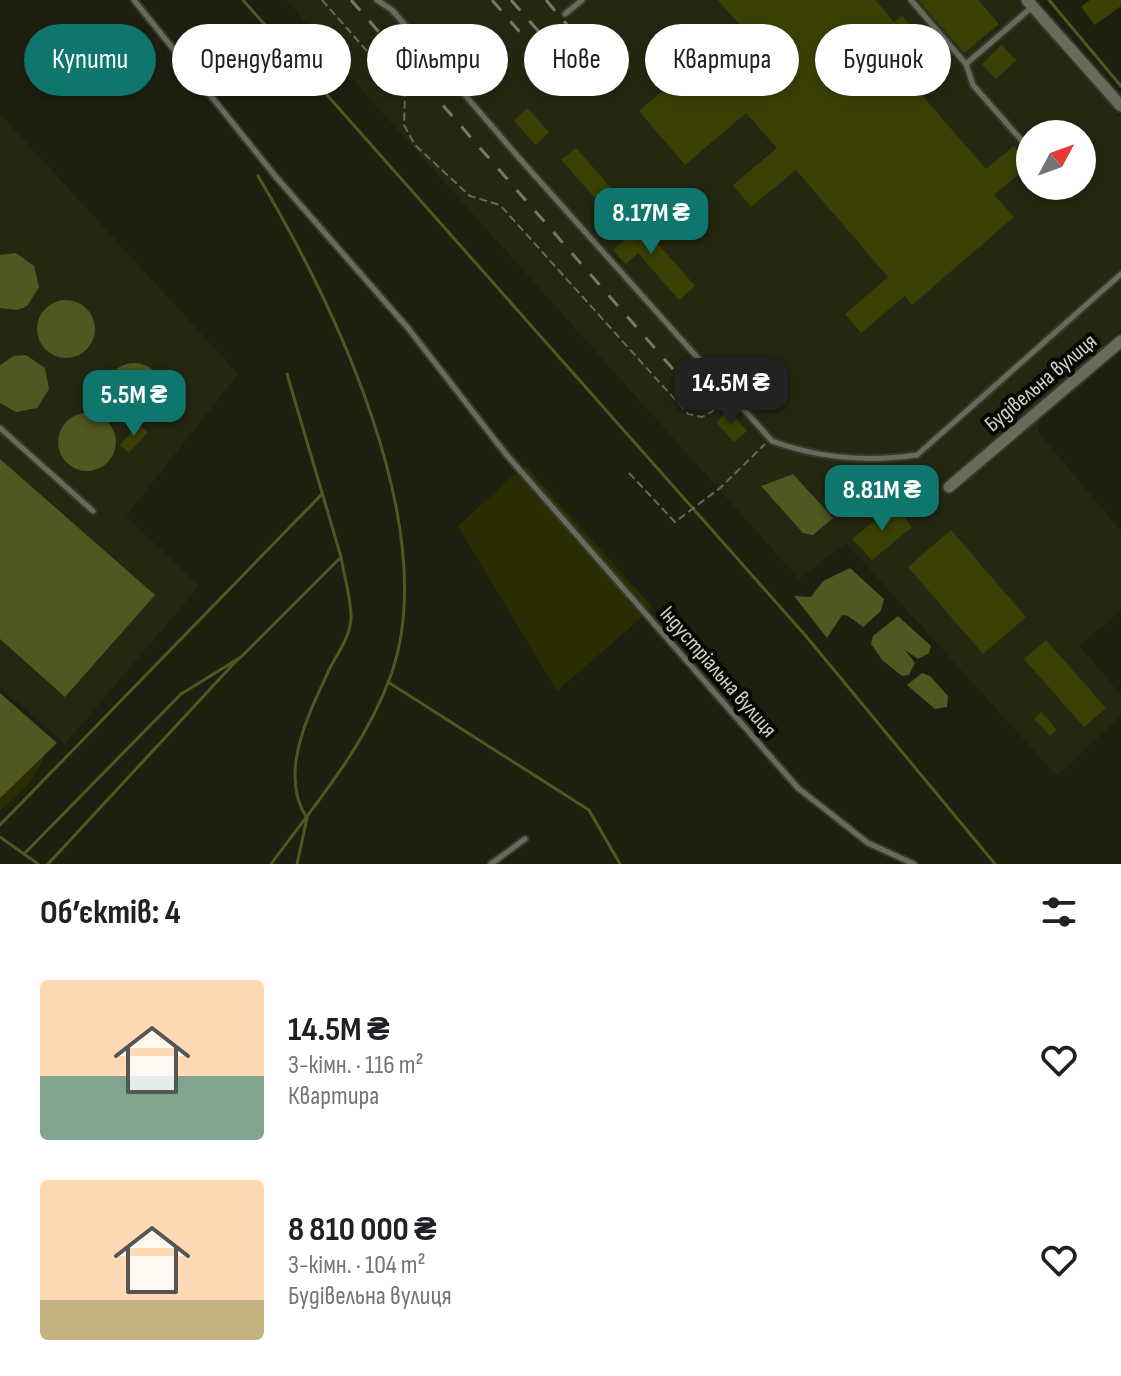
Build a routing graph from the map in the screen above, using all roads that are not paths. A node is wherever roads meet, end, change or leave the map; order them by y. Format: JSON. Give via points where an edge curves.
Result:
{"nodes":[{"id":1,"x":134,"y":0,"type":"edge"},
{"id":2,"x":377,"y":0,"type":"edge"},
{"id":3,"x":582,"y":0,"type":"edge"},
{"id":4,"x":911,"y":0,"type":"edge"},
{"id":5,"x":1030,"y":3,"type":"edge"},
{"id":6,"x":565,"y":14,"type":"dead end"},
{"id":7,"x":966,"y":64,"type":"junction"},
{"id":8,"x":1121,"y":106,"type":"edge"},
{"id":9,"x":1016,"y":134,"type":"edge"},
{"id":10,"x":1121,"y":274,"type":"edge"},
{"id":11,"x":1121,"y":341,"type":"edge"},
{"id":12,"x":0,"y":428,"type":"edge"},
{"id":13,"x":949,"y":487,"type":"dead end"},
{"id":14,"x":93,"y":511,"type":"dead end"},
{"id":15,"x":525,"y":839,"type":"dead end"},
{"id":16,"x":491,"y":864,"type":"edge"},
{"id":17,"x":914,"y":864,"type":"edge"}],
"edges":[{"from":1,"to":17,"type":"lane","name":"Індустріальна вулиця","via":[[522,472],[798,788],[868,843]]},
{"from":2,"to":10,"type":"lane","via":[[392,10],[772,441],[808,454],[887,459],[917,455]]},
{"from":3,"to":6,"type":"lane"},
{"from":4,"to":7,"type":"lane"},
{"from":5,"to":7,"type":"lane"},
{"from":5,"to":8,"type":"street"},
{"from":7,"to":9,"type":"lane","via":[[973,85]]},
{"from":11,"to":13,"type":"street","name":"Будівельна вулиця"},
{"from":12,"to":14,"type":"lane"},
{"from":15,"to":16,"type":"lane"}]}
